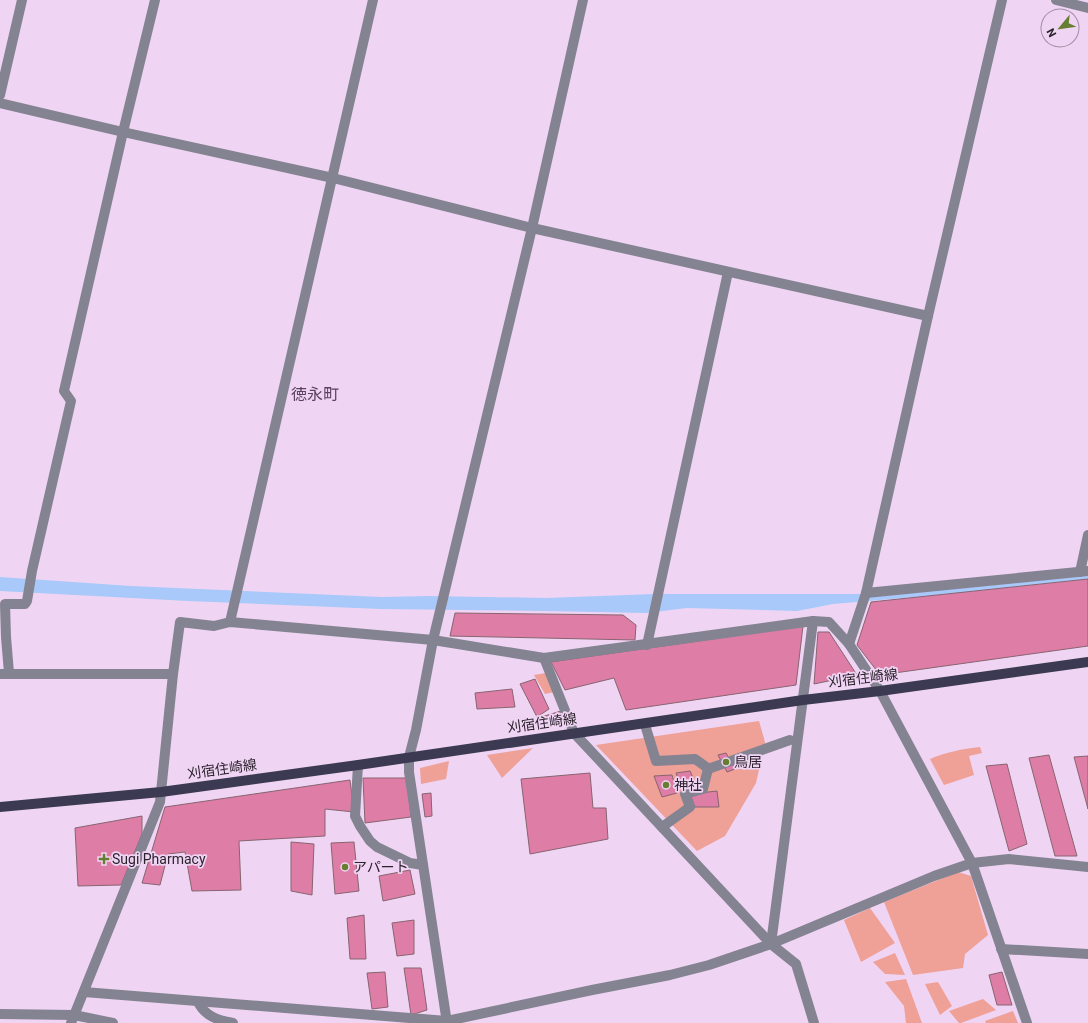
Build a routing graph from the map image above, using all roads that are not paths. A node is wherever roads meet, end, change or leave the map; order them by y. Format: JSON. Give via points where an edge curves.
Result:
{"nodes":[{"id":1,"x":22,"y":0,"type":"edge"},
{"id":2,"x":155,"y":0,"type":"edge"},
{"id":3,"x":373,"y":0,"type":"edge"},
{"id":4,"x":583,"y":0,"type":"edge"},
{"id":5,"x":1002,"y":0,"type":"edge"},
{"id":6,"x":1056,"y":0,"type":"edge"},
{"id":7,"x":1088,"y":8,"type":"edge"},
{"id":8,"x":0,"y":95,"type":"edge"},
{"id":9,"x":0,"y":104,"type":"edge"},
{"id":10,"x":123,"y":132,"type":"junction"},
{"id":11,"x":333,"y":178,"type":"junction"},
{"id":12,"x":532,"y":228,"type":"junction"},
{"id":13,"x":728,"y":272,"type":"junction"},
{"id":14,"x":928,"y":316,"type":"junction"},
{"id":15,"x":1088,"y":535,"type":"edge"},
{"id":16,"x":1084,"y":571,"type":"edge"},
{"id":17,"x":866,"y":593,"type":"junction"},
{"id":18,"x":813,"y":621,"type":"junction"},
{"id":19,"x":230,"y":622,"type":"junction"},
{"id":20,"x":434,"y":640,"type":"junction"},
{"id":21,"x":849,"y":644,"type":"junction"},
{"id":22,"x":647,"y":645,"type":"junction"},
{"id":23,"x":544,"y":658,"type":"junction"},
{"id":24,"x":1088,"y":662,"type":"edge"},
{"id":25,"x":5,"y":674,"type":"edge"},
{"id":26,"x":173,"y":674,"type":"junction"},
{"id":27,"x":880,"y":691,"type":"junction"},
{"id":28,"x":803,"y":700,"type":"junction"},
{"id":29,"x":646,"y":728,"type":"dead end"},
{"id":30,"x":574,"y":733,"type":"junction"},
{"id":31,"x":790,"y":740,"type":"dead end"},
{"id":32,"x":409,"y":757,"type":"junction"},
{"id":33,"x":358,"y":765,"type":"junction"},
{"id":34,"x":708,"y":769,"type":"junction"},
{"id":35,"x":161,"y":792,"type":"junction"},
{"id":36,"x":0,"y":807,"type":"edge"},
{"id":37,"x":662,"y":827,"type":"junction"},
{"id":38,"x":972,"y":863,"type":"junction"},
{"id":39,"x":423,"y":865,"type":"junction"},
{"id":40,"x":1088,"y":867,"type":"edge"},
{"id":41,"x":771,"y":944,"type":"junction"},
{"id":42,"x":1001,"y":949,"type":"junction"},
{"id":43,"x":1088,"y":954,"type":"edge"},
{"id":44,"x":84,"y":992,"type":"junction"},
{"id":45,"x":198,"y":1002,"type":"junction"},
{"id":46,"x":0,"y":1014,"type":"edge"},
{"id":47,"x":72,"y":1019,"type":"edge"},
{"id":48,"x":447,"y":1022,"type":"edge"},
{"id":49,"x":113,"y":1023,"type":"edge"},
{"id":50,"x":233,"y":1023,"type":"edge"},
{"id":51,"x":814,"y":1023,"type":"edge"},
{"id":52,"x":1027,"y":1023,"type":"edge"}],
"edges":[{"from":1,"to":8,"type":"street"},
{"from":2,"to":10,"type":"street"},
{"from":3,"to":11,"type":"street"},
{"from":4,"to":12,"type":"street"},
{"from":5,"to":14,"type":"street"},
{"from":6,"to":7,"type":"street"},
{"from":9,"to":10,"type":"street"},
{"from":10,"to":11,"type":"street"},
{"from":10,"to":25,"type":"street","via":[[64,391],[71,401],[27,601],[25,604],[5,604]]},
{"from":11,"to":12,"type":"street"},
{"from":11,"to":19,"type":"street"},
{"from":12,"to":13,"type":"street"},
{"from":12,"to":20,"type":"street"},
{"from":13,"to":14,"type":"street"},
{"from":13,"to":22,"type":"street"},
{"from":14,"to":17,"type":"street"},
{"from":15,"to":16,"type":"street"},
{"from":16,"to":17,"type":"street"},
{"from":17,"to":21,"type":"street"},
{"from":18,"to":21,"type":"street","via":[[829,622]]},
{"from":18,"to":22,"type":"street"},
{"from":18,"to":28,"type":"street"},
{"from":19,"to":20,"type":"street"},
{"from":19,"to":26,"type":"street","via":[[214,626],[180,622]]},
{"from":20,"to":23,"type":"street"},
{"from":20,"to":32,"type":"street"},
{"from":21,"to":27,"type":"street"},
{"from":22,"to":23,"type":"street"},
{"from":23,"to":30,"type":"street"},
{"from":24,"to":27,"type":"main road","name":"刈宿住崎線"},
{"from":25,"to":26,"type":"street"},
{"from":26,"to":35,"type":"street"},
{"from":27,"to":28,"type":"main road","name":"刈宿住崎線"},
{"from":27,"to":38,"type":"street"},
{"from":28,"to":30,"type":"main road","name":"刈宿住崎線"},
{"from":28,"to":41,"type":"street"},
{"from":29,"to":34,"type":"street","via":[[656,761],[695,759]]},
{"from":30,"to":32,"type":"main road","name":"刈宿住崎線"},
{"from":30,"to":37,"type":"street"},
{"from":31,"to":34,"type":"street"},
{"from":32,"to":33,"type":"main road","name":"刈宿住崎線"},
{"from":32,"to":39,"type":"street"},
{"from":33,"to":35,"type":"main road","name":"刈宿住崎線"},
{"from":33,"to":39,"type":"street","via":[[355,816],[360,826],[376,847],[410,863]]},
{"from":34,"to":37,"type":"street","via":[[703,789],[685,794],[690,807]]},
{"from":35,"to":36,"type":"main road","name":"刈宿住崎線"},
{"from":35,"to":44,"type":"street","via":[[160,802]]},
{"from":37,"to":41,"type":"street"},
{"from":38,"to":40,"type":"street","via":[[1008,859]]},
{"from":38,"to":41,"type":"street","via":[[934,876]]},
{"from":38,"to":42,"type":"street"},
{"from":39,"to":48,"type":"street"},
{"from":41,"to":48,"type":"street","via":[[670,975]]},
{"from":41,"to":51,"type":"street","via":[[796,964]]},
{"from":42,"to":43,"type":"street"},
{"from":42,"to":52,"type":"street"},
{"from":44,"to":45,"type":"street"},
{"from":44,"to":47,"type":"street"},
{"from":45,"to":48,"type":"street"},
{"from":45,"to":50,"type":"street","via":[[210,1016]]},
{"from":46,"to":47,"type":"street"},
{"from":47,"to":49,"type":"street"}]}
